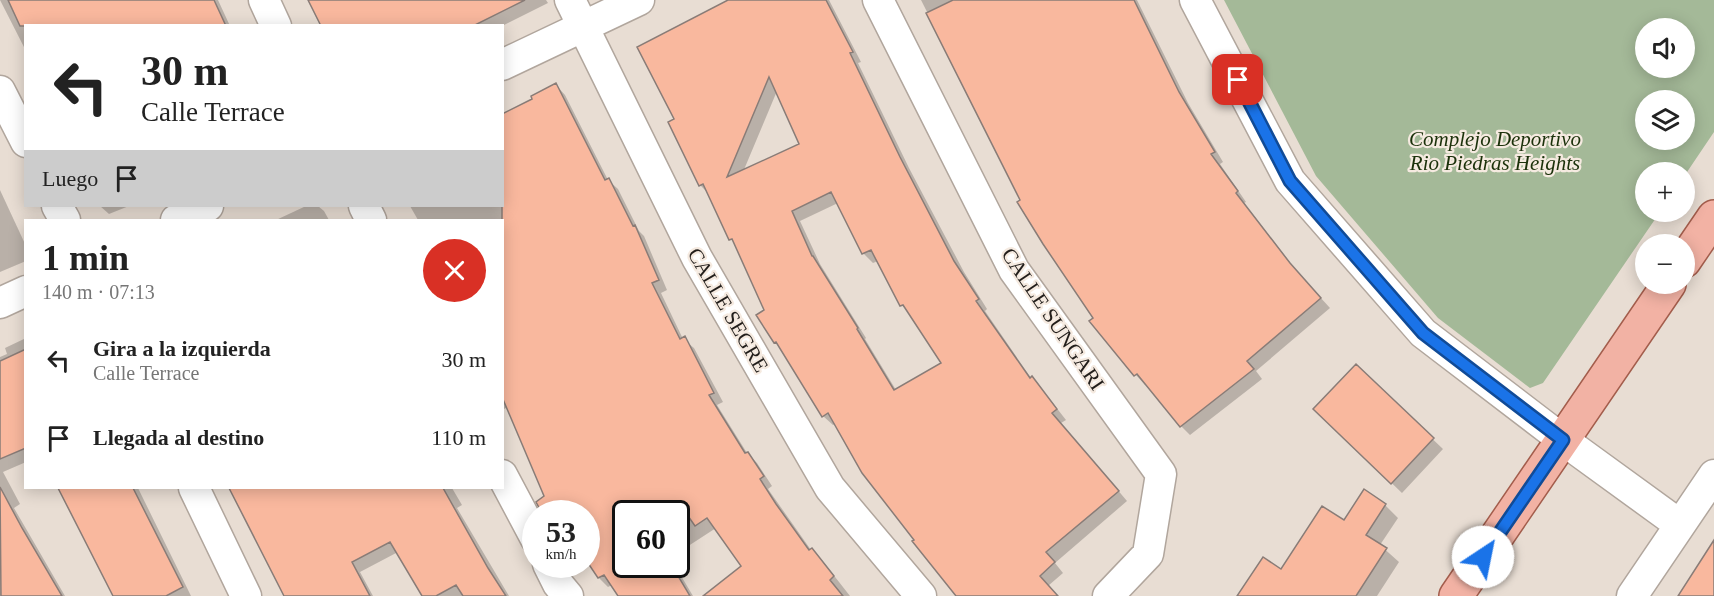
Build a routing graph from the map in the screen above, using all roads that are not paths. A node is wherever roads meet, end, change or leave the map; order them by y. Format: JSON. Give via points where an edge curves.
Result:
{"nodes":[{"id":1,"x":264,"y":0,"type":"edge"},
{"id":2,"x":570,"y":0,"type":"edge"},
{"id":3,"x":639,"y":0,"type":"edge"},
{"id":4,"x":878,"y":0,"type":"edge"},
{"id":5,"x":1195,"y":0,"type":"edge"},
{"id":6,"x":275,"y":24,"type":"edge"},
{"id":7,"x":583,"y":27,"type":"junction"},
{"id":8,"x":504,"y":64,"type":"edge"},
{"id":9,"x":0,"y":91,"type":"edge"},
{"id":10,"x":24,"y":138,"type":"edge"},
{"id":11,"x":206,"y":207,"type":"edge"},
{"id":12,"x":1714,"y":217,"type":"edge"},
{"id":13,"x":178,"y":219,"type":"edge"},
{"id":14,"x":1695,"y":245,"type":"edge"},
{"id":15,"x":24,"y":292,"type":"edge"},
{"id":16,"x":1662,"y":294,"type":"edge"},
{"id":17,"x":0,"y":303,"type":"edge"},
{"id":18,"x":1563,"y":440,"type":"junction"},
{"id":19,"x":1714,"y":476,"type":"edge"},
{"id":20,"x":504,"y":479,"type":"edge"},
{"id":21,"x":194,"y":489,"type":"edge"},
{"id":22,"x":522,"y":513,"type":"edge"},
{"id":23,"x":1680,"y":525,"type":"junction"},
{"id":24,"x":555,"y":578,"type":"edge"},
{"id":25,"x":246,"y":596,"type":"edge"},
{"id":26,"x":568,"y":596,"type":"edge"},
{"id":27,"x":921,"y":596,"type":"edge"},
{"id":28,"x":1108,"y":596,"type":"edge"},
{"id":29,"x":1456,"y":596,"type":"edge"},
{"id":30,"x":1632,"y":596,"type":"edge"}],
"edges":[{"from":1,"to":6,"type":"street"},
{"from":2,"to":7,"type":"street","name":"CALLE SEGRE"},
{"from":3,"to":7,"type":"street"},
{"from":4,"to":28,"type":"street","name":"CALLE SUNGARI","via":[[1014,270],[1161,474],[1148,554]]},
{"from":5,"to":18,"type":"street","via":[[1290,181],[1423,333]]},
{"from":7,"to":8,"type":"street"},
{"from":7,"to":27,"type":"street","name":"CALLE SEGRE","via":[[697,258],[830,488]]},
{"from":9,"to":10,"type":"street"},
{"from":11,"to":13,"type":"street"},
{"from":12,"to":14,"type":"main road"},
{"from":15,"to":17,"type":"street"},
{"from":16,"to":18,"type":"main road"},
{"from":18,"to":23,"type":"street"},
{"from":18,"to":29,"type":"main road"},
{"from":19,"to":23,"type":"street"},
{"from":20,"to":22,"type":"street"},
{"from":21,"to":25,"type":"street"},
{"from":23,"to":30,"type":"street"},
{"from":24,"to":26,"type":"street"}]}
